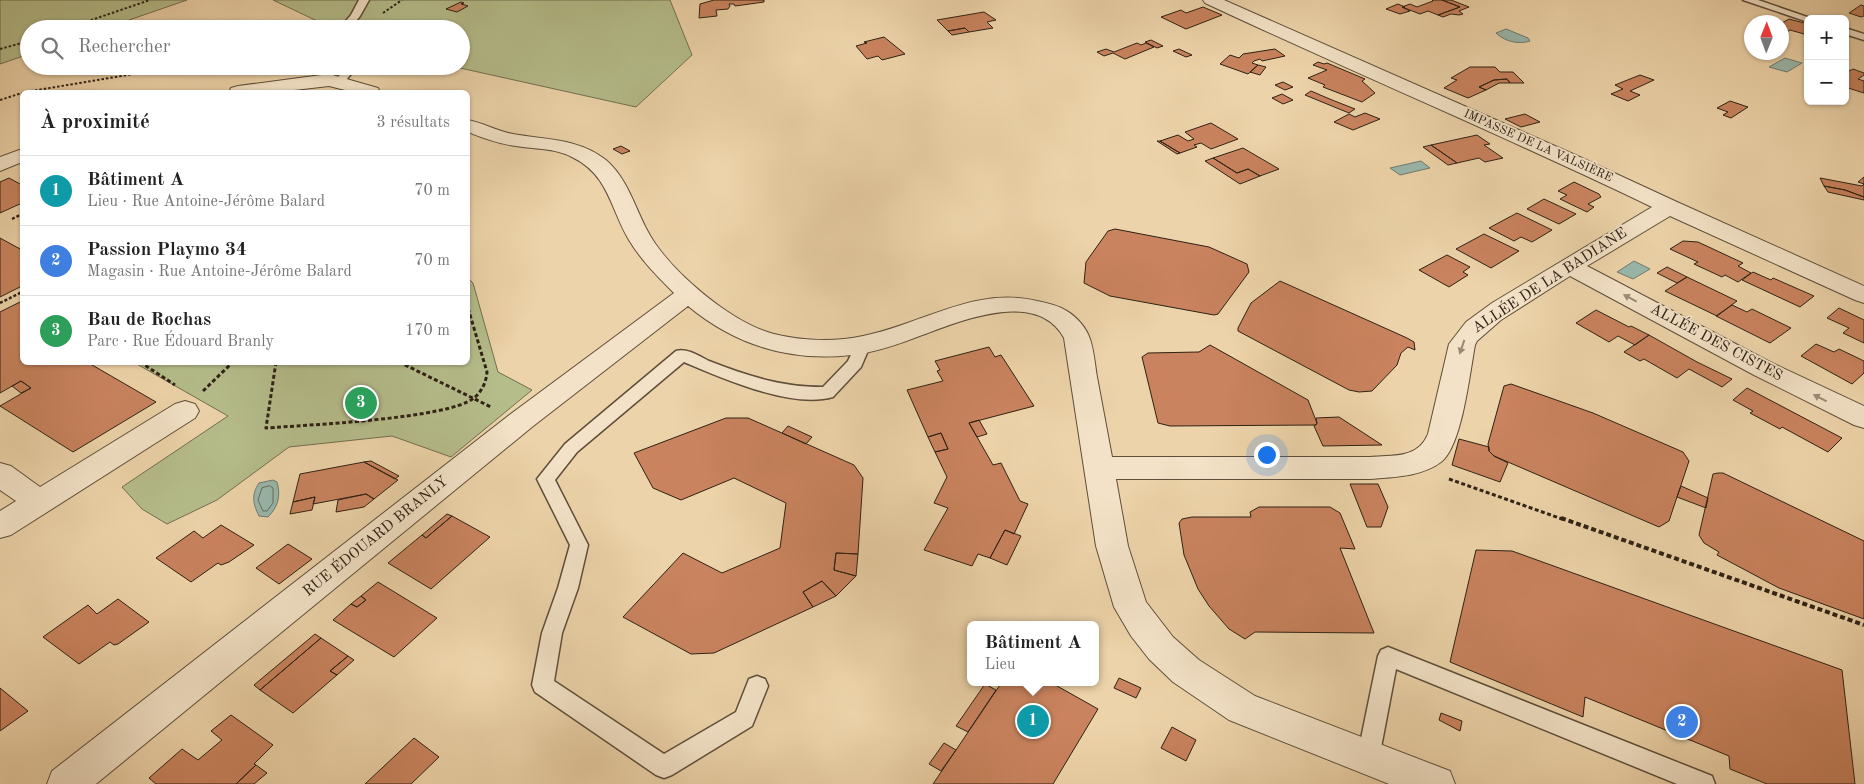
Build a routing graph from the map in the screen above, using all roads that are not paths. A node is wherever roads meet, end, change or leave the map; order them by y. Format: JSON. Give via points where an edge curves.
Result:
{"nodes":[{"id":1,"x":364,"y":0,"type":"edge"},
{"id":2,"x":1210,"y":0,"type":"edge"},
{"id":3,"x":1748,"y":0,"type":"edge"},
{"id":4,"x":1804,"y":18,"type":"edge"},
{"id":5,"x":352,"y":20,"type":"edge"},
{"id":6,"x":1849,"y":32,"type":"edge"},
{"id":7,"x":1864,"y":37,"type":"edge"},
{"id":8,"x":340,"y":75,"type":"edge"},
{"id":9,"x":346,"y":75,"type":"edge"},
{"id":10,"x":252,"y":90,"type":"edge"},
{"id":11,"x":368,"y":90,"type":"edge"},
{"id":12,"x":470,"y":127,"type":"edge"},
{"id":13,"x":20,"y":156,"type":"edge"},
{"id":14,"x":0,"y":165,"type":"edge"},
{"id":15,"x":1669,"y":207,"type":"junction"},
{"id":16,"x":1569,"y":266,"type":"junction"},
{"id":17,"x":689,"y":293,"type":"junction"},
{"id":18,"x":1864,"y":295,"type":"edge"},
{"id":19,"x":862,"y":346,"type":"junction"},
{"id":20,"x":185,"y":411,"type":"road end"},
{"id":21,"x":1864,"y":418,"type":"edge"},
{"id":22,"x":1098,"y":468,"type":"junction"},
{"id":23,"x":0,"y":474,"type":"edge"},
{"id":24,"x":39,"y":502,"type":"junction"},
{"id":25,"x":0,"y":526,"type":"edge"},
{"id":26,"x":757,"y":686,"type":"dead end"},
{"id":27,"x":1368,"y":758,"type":"junction"},
{"id":28,"x":66,"y":784,"type":"edge"},
{"id":29,"x":1436,"y":784,"type":"edge"},
{"id":30,"x":1704,"y":784,"type":"edge"}],
"edges":[{"from":1,"to":5,"type":"lane"},
{"from":2,"to":15,"type":"street","name":"IMPASSE DE LA VALSIÈRE"},
{"from":3,"to":4,"type":"lane"},
{"from":6,"to":7,"type":"lane"},
{"from":8,"to":10,"type":"street"},
{"from":9,"to":11,"type":"street"},
{"from":12,"to":17,"type":"street","via":[[513,140],[568,146],[601,166],[641,242]]},
{"from":13,"to":14,"type":"street"},
{"from":15,"to":16,"type":"street","name":"ALLÉE DE LA BADIANE"},
{"from":15,"to":18,"type":"street","name":"IMPASSE DE LA VALSIÈRE"},
{"from":21,"to":16,"type":"street","name":"ALLÉE DES CISTES","one_way":true},
{"from":16,"to":22,"type":"street","name":"ALLÉE DE LA BADIANE","one_way":true,"via":[[1469,332],[1462,344],[1435,452],[1414,463],[1370,468]]},
{"from":17,"to":19,"type":"street","via":[[729,323],[777,344]]},
{"from":17,"to":28,"type":"street","name":"RUE ÉDOUARD BRANLY","via":[[522,420]]},
{"from":19,"to":22,"type":"street","via":[[986,305],[1018,303],[1052,313],[1072,328],[1078,338]]},
{"from":19,"to":26,"type":"lane","via":[[855,363],[827,393],[788,392],[753,384],[682,355],[571,448],[546,479],[578,545],[568,588],[552,633],[543,685],[664,768],[744,719]]},
{"from":20,"to":24,"type":"street"},
{"from":22,"to":27,"type":"street","via":[[1123,586],[1131,607],[1161,648],[1186,671],[1242,708]]},
{"from":23,"to":24,"type":"street"},
{"from":24,"to":25,"type":"street"},
{"from":27,"to":29,"type":"street"},
{"from":27,"to":30,"type":"lane","via":[[1388,656]]}]}
